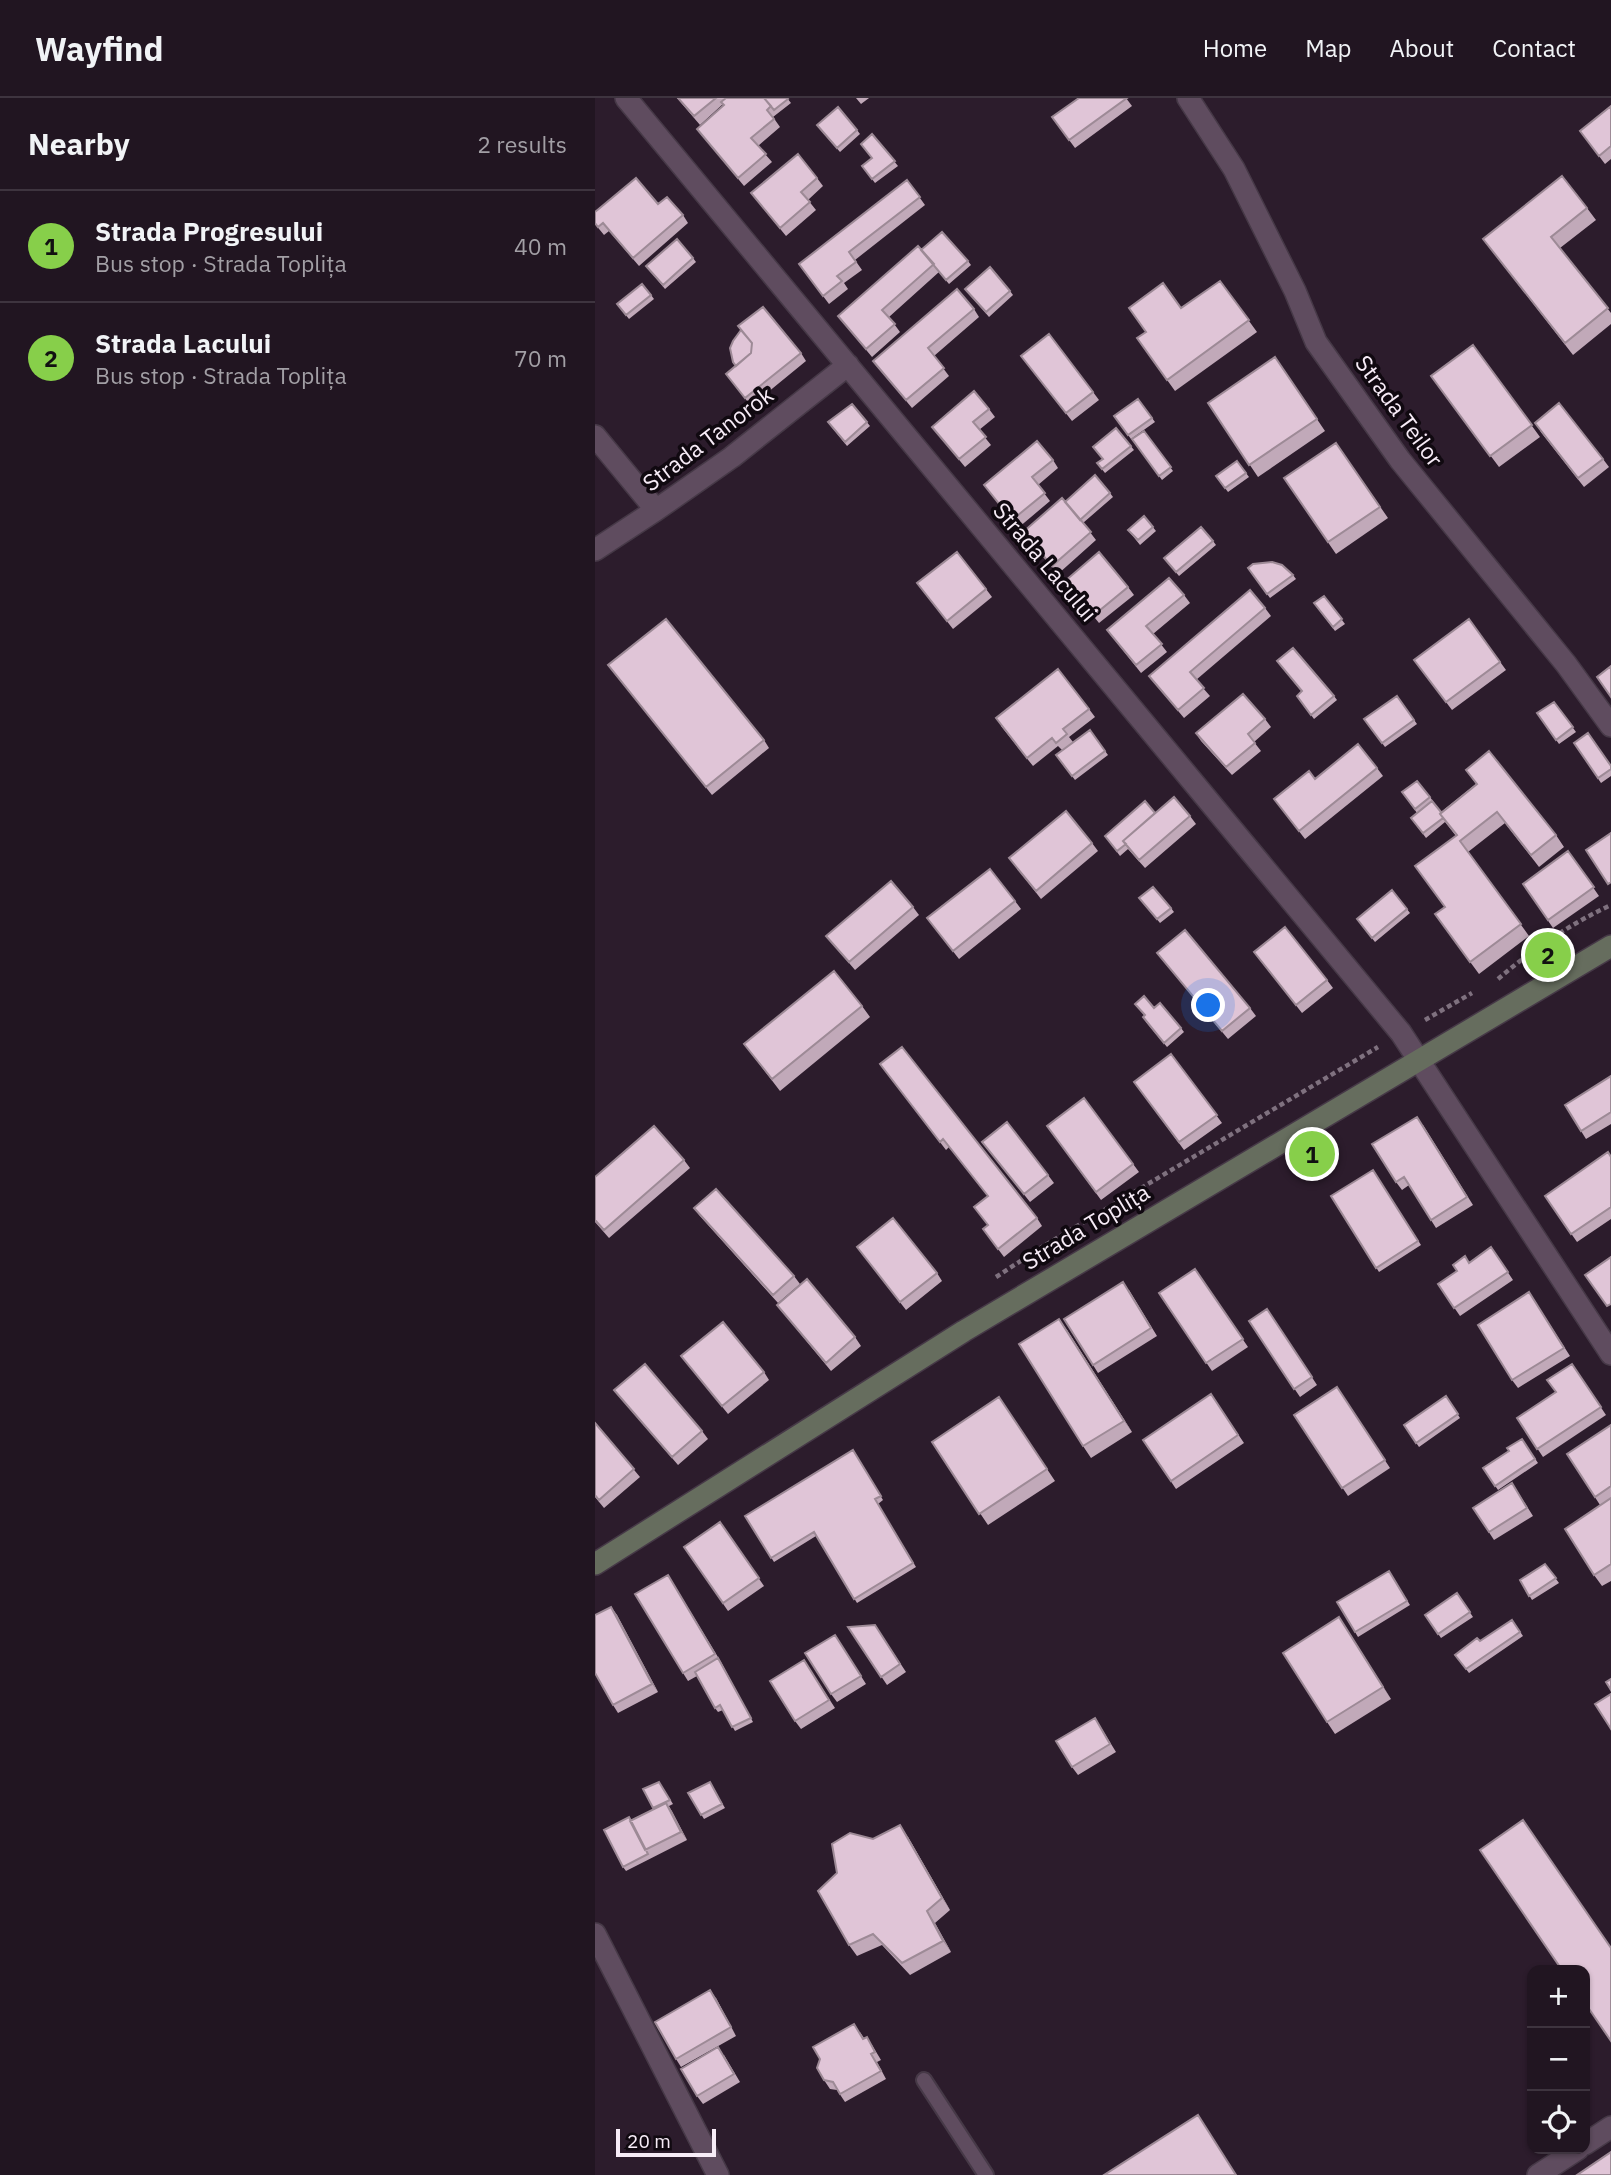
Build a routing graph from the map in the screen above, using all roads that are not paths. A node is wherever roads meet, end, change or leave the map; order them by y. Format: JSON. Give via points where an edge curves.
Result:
{"nodes":[{"id":1,"x":626,"y":98,"type":"edge"},
{"id":2,"x":1188,"y":98,"type":"edge"},
{"id":3,"x":848,"y":365,"type":"junction"},
{"id":4,"x":595,"y":436,"type":"edge"},
{"id":5,"x":656,"y":510,"type":"junction"},
{"id":6,"x":595,"y":550,"type":"edge"},
{"id":7,"x":1611,"y":726,"type":"edge"},
{"id":8,"x":1611,"y":946,"type":"edge"},
{"id":9,"x":1420,"y":1061,"type":"junction"},
{"id":10,"x":1611,"y":1354,"type":"edge"},
{"id":11,"x":595,"y":1564,"type":"edge"},
{"id":12,"x":595,"y":1934,"type":"edge"},
{"id":13,"x":924,"y":2080,"type":"dead end"},
{"id":14,"x":1611,"y":2127,"type":"edge"},
{"id":15,"x":1590,"y":2141,"type":"edge"},
{"id":16,"x":1570,"y":2154,"type":"edge"},
{"id":17,"x":718,"y":2175,"type":"edge"},
{"id":18,"x":986,"y":2175,"type":"edge"},
{"id":19,"x":1538,"y":2175,"type":"edge"}],
"edges":[{"from":1,"to":3,"type":"street","name":"Strada Lacului"},
{"from":2,"to":7,"type":"street","name":"Strada Teilor","via":[[1234,169],[1317,342],[1400,460]]},
{"from":3,"to":5,"type":"street","name":"Strada Tanorok","via":[[732,457]]},
{"from":3,"to":9,"type":"street","name":"Strada Lacului"},
{"from":4,"to":5,"type":"street"},
{"from":5,"to":6,"type":"street","name":"Strada Tanorok"},
{"from":8,"to":9,"type":"main road","name":"Strada Toplița"},
{"from":9,"to":10,"type":"street","name":"Strada Lacului"},
{"from":9,"to":11,"type":"main road","name":"Strada Toplița","via":[[953,1338]]},
{"from":12,"to":17,"type":"street"},
{"from":13,"to":18,"type":"lane"},
{"from":14,"to":15,"type":"street"},
{"from":16,"to":19,"type":"street"}]}
